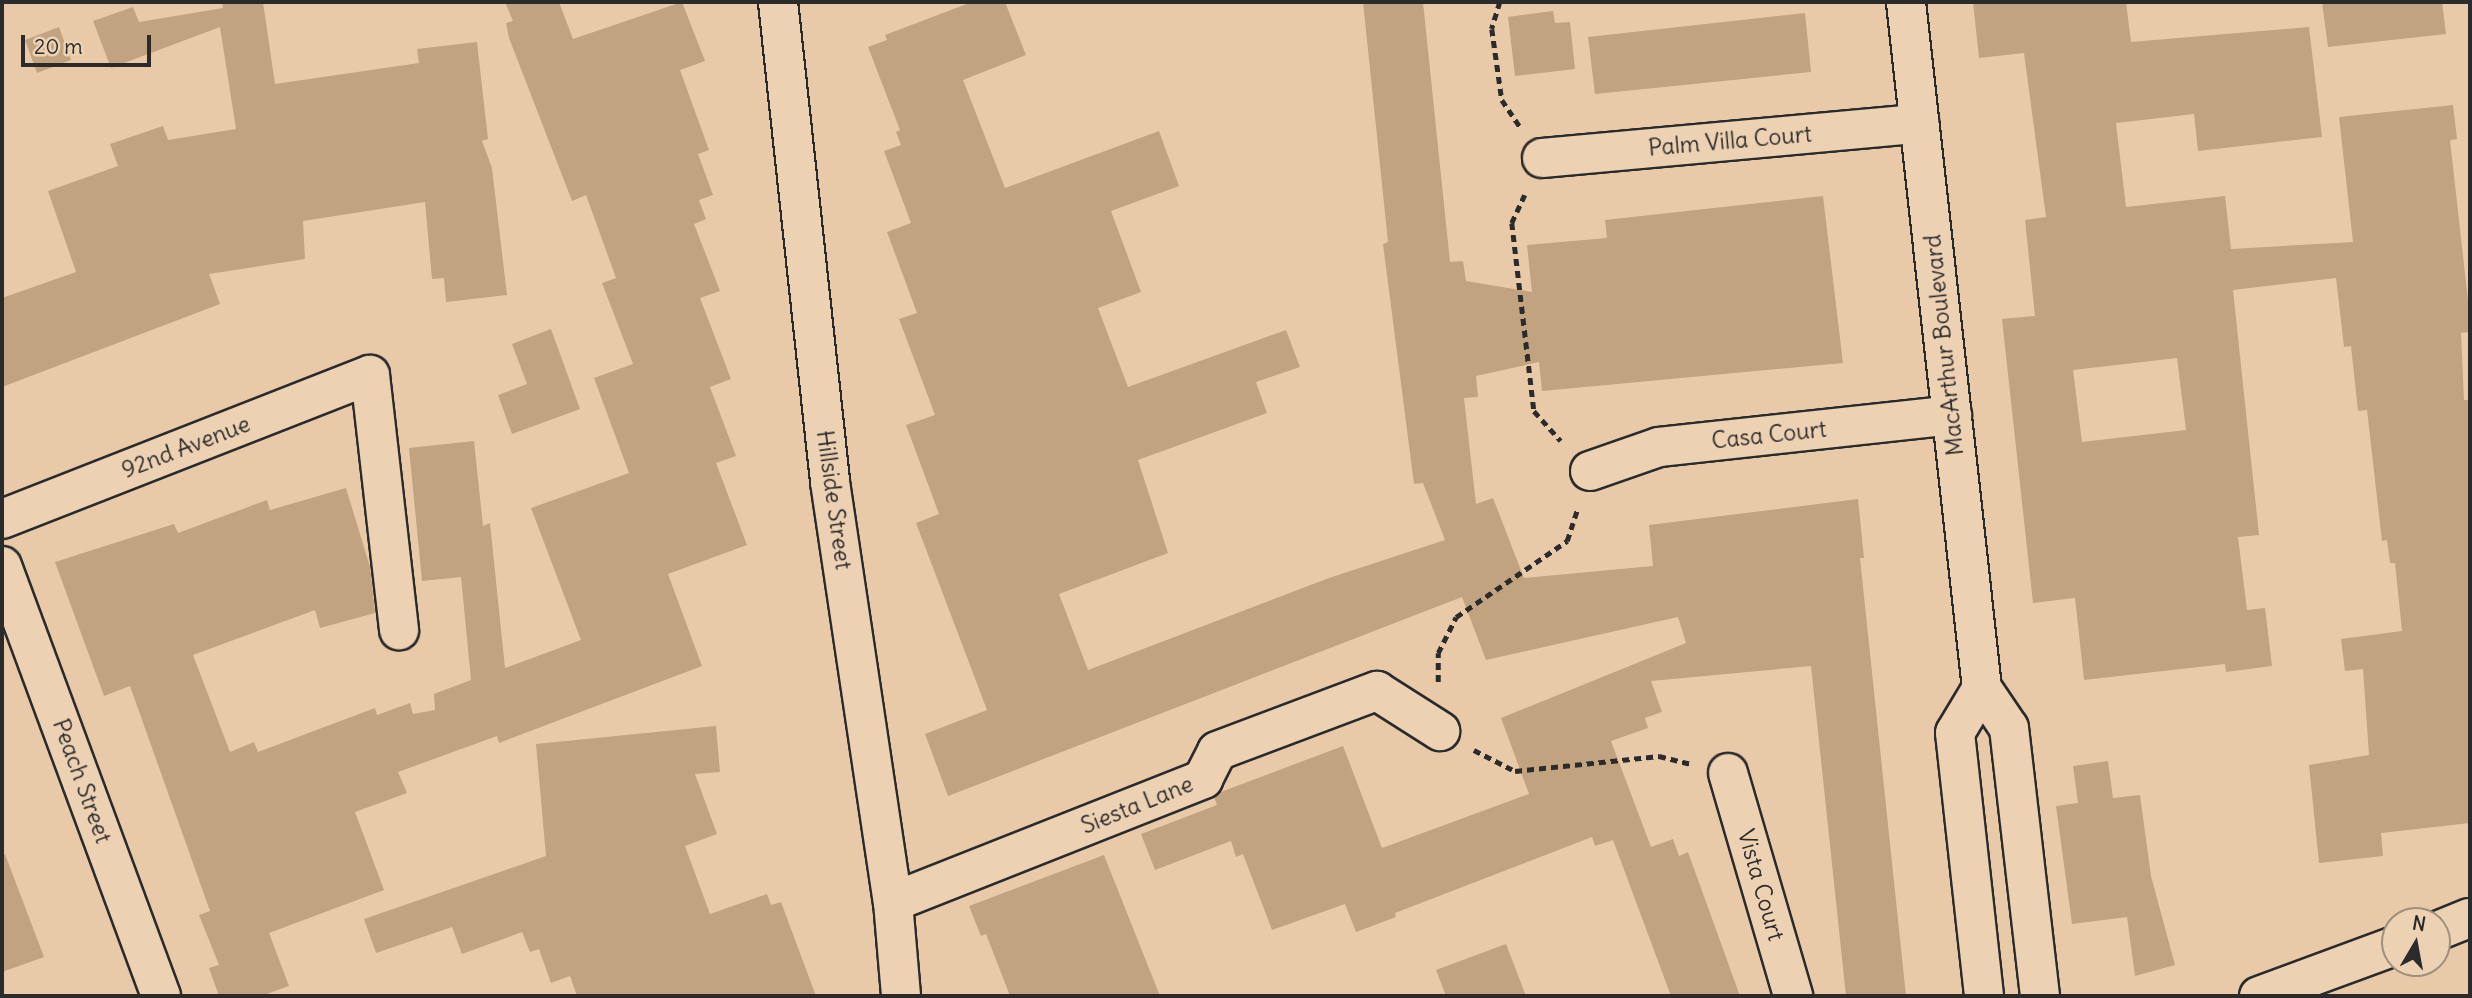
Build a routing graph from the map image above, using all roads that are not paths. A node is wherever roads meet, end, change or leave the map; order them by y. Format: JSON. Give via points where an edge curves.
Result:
{"nodes":[{"id":1,"x":779,"y":2,"type":"edge"},
{"id":2,"x":1906,"y":2,"type":"edge"},
{"id":3,"x":1919,"y":124,"type":"junction"},
{"id":4,"x":1542,"y":158,"type":"road end"},
{"id":5,"x":1952,"y":415,"type":"junction"},
{"id":6,"x":1590,"y":471,"type":"road end"},
{"id":7,"x":2,"y":519,"type":"edge"},
{"id":8,"x":2,"y":566,"type":"edge"},
{"id":9,"x":399,"y":630,"type":"dead end"},
{"id":10,"x":1982,"y":688,"type":"junction"},
{"id":11,"x":1440,"y":732,"type":"road end"},
{"id":12,"x":1728,"y":773,"type":"road end"},
{"id":13,"x":893,"y":902,"type":"junction"},
{"id":14,"x":2470,"y":918,"type":"edge"},
{"id":15,"x":2451,"y":925,"type":"edge"},
{"id":16,"x":2381,"y":951,"type":"edge"},
{"id":17,"x":161,"y":996,"type":"edge"},
{"id":18,"x":901,"y":996,"type":"edge"},
{"id":19,"x":1793,"y":996,"type":"edge"},
{"id":20,"x":1984,"y":996,"type":"edge"},
{"id":21,"x":2040,"y":996,"type":"edge"},
{"id":22,"x":2259,"y":996,"type":"edge"}],
"edges":[{"from":1,"to":13,"type":"street","name":"Hillside Street","via":[[830,482]]},
{"from":2,"to":3,"type":"street","name":"MacArthur Boulevard"},
{"from":3,"to":4,"type":"street","name":"Palm Villa Court"},
{"from":3,"to":5,"type":"street","name":"MacArthur Boulevard"},
{"from":5,"to":6,"type":"street","name":"Casa Court","via":[[1658,447]]},
{"from":5,"to":10,"type":"street","name":"MacArthur Boulevard"},
{"from":7,"to":9,"type":"street","name":"92nd Avenue","via":[[370,375]]},
{"from":8,"to":17,"type":"street","name":"Peach Street"},
{"from":10,"to":20,"type":"street","via":[[1955,733]]},
{"from":10,"to":21,"type":"street","name":"MacArthur Boulevard","via":[[2009,728]]},
{"from":11,"to":13,"type":"street","name":"Siesta Lane","via":[[1377,691],[1217,751],[1203,779]]},
{"from":12,"to":19,"type":"street","name":"Vista Court"},
{"from":13,"to":18,"type":"street","name":"Hillside Street"},
{"from":14,"to":15,"type":"street"},
{"from":16,"to":22,"type":"street"}]}
